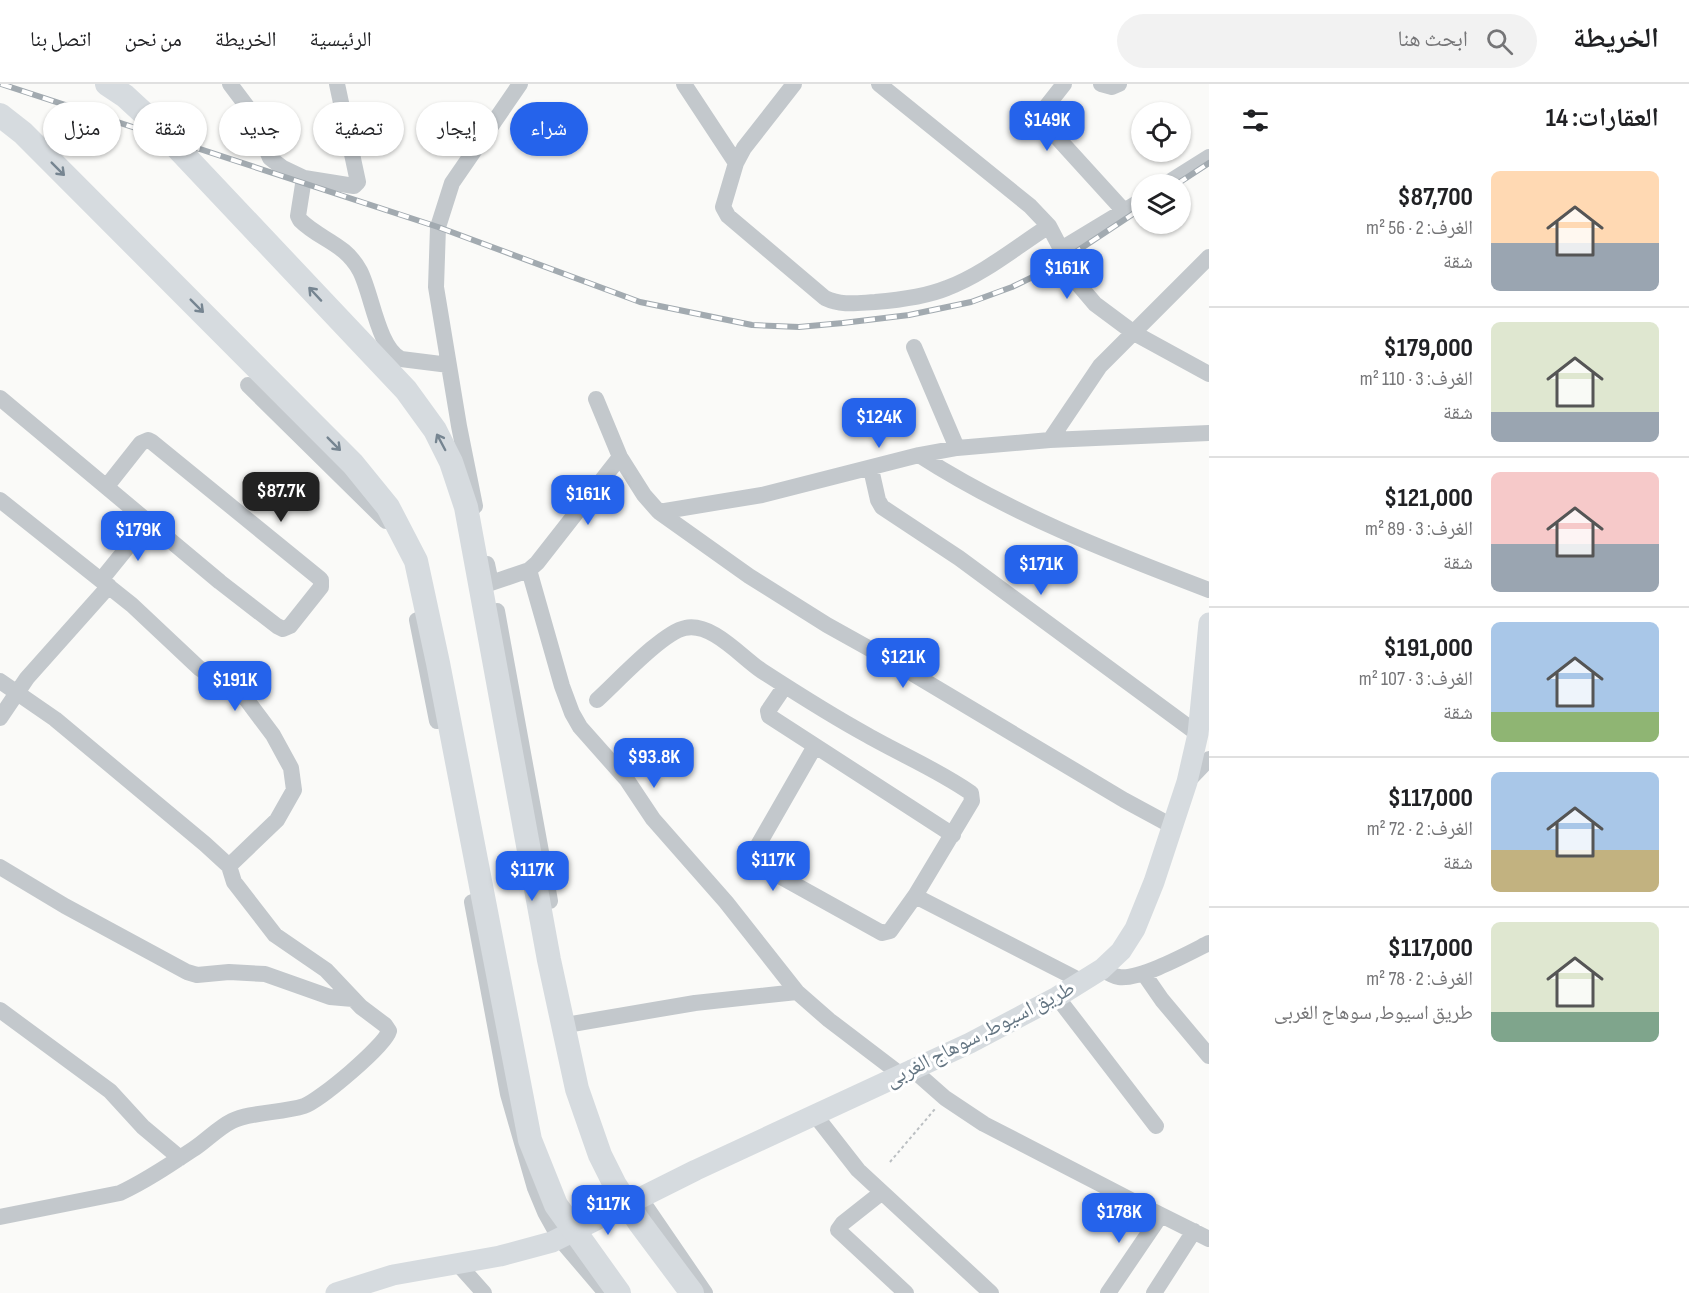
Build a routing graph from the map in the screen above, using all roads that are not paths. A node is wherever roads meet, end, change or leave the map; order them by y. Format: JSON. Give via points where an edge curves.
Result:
{"nodes":[{"id":1,"x":107,"y":84,"type":"edge"},
{"id":2,"x":230,"y":84,"type":"edge"},
{"id":3,"x":337,"y":84,"type":"edge"},
{"id":4,"x":520,"y":84,"type":"edge"},
{"id":5,"x":684,"y":84,"type":"edge"},
{"id":6,"x":794,"y":84,"type":"edge"},
{"id":7,"x":879,"y":84,"type":"edge"},
{"id":8,"x":1064,"y":84,"type":"edge"},
{"id":9,"x":1101,"y":84,"type":"edge"},
{"id":10,"x":1119,"y":84,"type":"edge"},
{"id":11,"x":0,"y":115,"type":"edge"},
{"id":12,"x":1209,"y":157,"type":"edge"},
{"id":13,"x":736,"y":163,"type":"junction"},
{"id":14,"x":1182,"y":174,"type":"edge"},
{"id":15,"x":304,"y":178,"type":"junction"},
{"id":16,"x":1131,"y":207,"type":"edge"},
{"id":17,"x":1124,"y":211,"type":"junction"},
{"id":18,"x":1049,"y":226,"type":"junction"},
{"id":19,"x":1061,"y":249,"type":"junction"},
{"id":20,"x":1209,"y":257,"type":"edge"},
{"id":21,"x":1134,"y":333,"type":"junction"},
{"id":22,"x":914,"y":347,"type":"dead end"},
{"id":23,"x":449,"y":365,"type":"junction"},
{"id":24,"x":1209,"y":374,"type":"edge"},
{"id":25,"x":248,"y":385,"type":"dead end"},
{"id":26,"x":0,"y":398,"type":"edge"},
{"id":27,"x":596,"y":399,"type":"dead end"},
{"id":28,"x":1209,"y":433,"type":"edge"},
{"id":29,"x":1050,"y":440,"type":"junction"},
{"id":30,"x":957,"y":448,"type":"junction"},
{"id":31,"x":919,"y":455,"type":"junction"},
{"id":32,"x":620,"y":457,"type":"junction"},
{"id":33,"x":872,"y":469,"type":"junction"},
{"id":34,"x":107,"y":486,"type":"junction"},
{"id":35,"x":0,"y":500,"type":"edge"},
{"id":36,"x":659,"y":512,"type":"junction"},
{"id":37,"x":148,"y":522,"type":"junction"},
{"id":38,"x":529,"y":570,"type":"junction"},
{"id":39,"x":105,"y":583,"type":"junction"},
{"id":40,"x":491,"y":583,"type":"junction"},
{"id":41,"x":1209,"y":590,"type":"edge"},
{"id":42,"x":1209,"y":623,"type":"edge"},
{"id":43,"x":0,"y":681,"type":"edge"},
{"id":44,"x":785,"y":686,"type":"junction"},
{"id":45,"x":16,"y":692,"type":"junction"},
{"id":46,"x":597,"y":700,"type":"dead end"},
{"id":47,"x":0,"y":718,"type":"edge"},
{"id":48,"x":1198,"y":734,"type":"junction"},
{"id":49,"x":815,"y":746,"type":"junction"},
{"id":50,"x":1209,"y":759,"type":"edge"},
{"id":51,"x":1187,"y":782,"type":"junction"},
{"id":52,"x":1172,"y":826,"type":"junction"},
{"id":53,"x":953,"y":835,"type":"junction"},
{"id":54,"x":229,"y":866,"type":"junction"},
{"id":55,"x":0,"y":867,"type":"edge"},
{"id":56,"x":915,"y":896,"type":"junction"},
{"id":57,"x":1209,"y":943,"type":"edge"},
{"id":58,"x":1102,"y":969,"type":"junction"},
{"id":59,"x":1144,"y":974,"type":"junction"},
{"id":60,"x":1083,"y":982,"type":"junction"},
{"id":61,"x":797,"y":992,"type":"junction"},
{"id":62,"x":1057,"y":997,"type":"junction"},
{"id":63,"x":353,"y":999,"type":"junction"},
{"id":64,"x":0,"y":1010,"type":"edge"},
{"id":65,"x":572,"y":1024,"type":"junction"},
{"id":66,"x":1209,"y":1056,"type":"edge"},
{"id":67,"x":906,"y":1071,"type":"junction"},
{"id":68,"x":814,"y":1115,"type":"junction"},
{"id":69,"x":1156,"y":1126,"type":"dead end"},
{"id":70,"x":180,"y":1158,"type":"junction"},
{"id":71,"x":881,"y":1193,"type":"junction"},
{"id":72,"x":631,"y":1202,"type":"junction"},
{"id":73,"x":1161,"y":1215,"type":"junction"},
{"id":74,"x":0,"y":1217,"type":"edge"},
{"id":75,"x":569,"y":1234,"type":"junction"},
{"id":76,"x":1202,"y":1235,"type":"edge"},
{"id":77,"x":458,"y":1264,"type":"junction"},
{"id":78,"x":377,"y":1286,"type":"edge"},
{"id":79,"x":336,"y":1293,"type":"edge"},
{"id":80,"x":484,"y":1293,"type":"edge"},
{"id":81,"x":606,"y":1293,"type":"edge"},
{"id":82,"x":619,"y":1293,"type":"edge"},
{"id":83,"x":692,"y":1293,"type":"edge"},
{"id":84,"x":705,"y":1293,"type":"edge"},
{"id":85,"x":906,"y":1293,"type":"edge"},
{"id":86,"x":991,"y":1293,"type":"edge"},
{"id":87,"x":1108,"y":1293,"type":"edge"},
{"id":88,"x":1154,"y":1293,"type":"edge"}],
"edges":[{"from":83,"to":1,"type":"highway","one_way":true,"via":[[615,1185],[577,1089],[549,960],[466,507],[452,462],[406,390],[150,120]]},
{"from":2,"to":15,"type":"street","via":[[250,112],[270,158]]},
{"from":3,"to":15,"type":"street","via":[[358,182],[354,186]]},
{"from":4,"to":23,"type":"street","via":[[452,183],[438,227],[436,287]]},
{"from":5,"to":13,"type":"street"},
{"from":6,"to":13,"type":"street"},
{"from":7,"to":18,"type":"street","via":[[1030,206]]},
{"from":8,"to":17,"type":"street","via":[[1042,112],[1043,122]]},
{"from":9,"to":10,"type":"street"},
{"from":11,"to":82,"type":"highway","one_way":true,"via":[[23,133],[353,464],[388,507],[402,532],[416,561],[438,663],[530,1140],[556,1205]]},
{"from":12,"to":14,"type":"street"},
{"from":13,"to":18,"type":"street","via":[[722,202],[725,213],[835,303],[903,299],[946,289]]},
{"from":15,"to":23,"type":"street","via":[[300,220],[344,250],[359,269],[391,351],[401,359]]},
{"from":16,"to":17,"type":"street"},
{"from":17,"to":19,"type":"street"},
{"from":18,"to":19,"type":"street"},
{"from":19,"to":21,"type":"street","via":[[1083,292]]},
{"from":20,"to":21,"type":"street"},
{"from":21,"to":24,"type":"street"},
{"from":21,"to":29,"type":"street","via":[[1100,366]]},
{"from":22,"to":30,"type":"street"},
{"from":23,"to":40,"type":"street"},
{"from":25,"to":75,"type":"street","via":[[382,517],[400,548],[460,834],[508,1094],[547,1217]]},
{"from":26,"to":34,"type":"street"},
{"from":27,"to":32,"type":"street"},
{"from":28,"to":29,"type":"street"},
{"from":29,"to":30,"type":"street"},
{"from":30,"to":31,"type":"street"},
{"from":31,"to":33,"type":"street"},
{"from":31,"to":41,"type":"street","via":[[986,495],[1135,562]]},
{"from":32,"to":36,"type":"street"},
{"from":32,"to":38,"type":"street"},
{"from":33,"to":36,"type":"street","via":[[762,495]]},
{"from":33,"to":48,"type":"street","via":[[882,507],[959,558]]},
{"from":34,"to":37,"type":"street"},
{"from":34,"to":37,"type":"street","via":[[141,442],[152,442],[319,578],[321,587],[290,626],[283,629]]},
{"from":35,"to":39,"type":"street"},
{"from":36,"to":52,"type":"street","via":[[827,625]]},
{"from":37,"to":39,"type":"street"},
{"from":38,"to":40,"type":"street"},
{"from":38,"to":61,"type":"street","via":[[562,686],[580,727]]},
{"from":39,"to":45,"type":"street"},
{"from":39,"to":54,"type":"street","via":[[199,668],[246,699],[291,768],[294,790],[282,813]]},
{"from":40,"to":65,"type":"street"},
{"from":42,"to":48,"type":"main road","name":"طريق اسيوط, سوهاج الغربى"},
{"from":43,"to":45,"type":"street"},
{"from":44,"to":46,"type":"street","via":[[726,642],[695,627],[683,628],[666,638]]},
{"from":44,"to":49,"type":"street","via":[[768,711],[769,716]]},
{"from":44,"to":53,"type":"street","via":[[971,793],[972,801]]},
{"from":45,"to":47,"type":"street"},
{"from":45,"to":54,"type":"street","via":[[55,719]]},
{"from":48,"to":51,"type":"main road","name":"طريق اسيوط, سوهاج الغربى"},
{"from":49,"to":53,"type":"street"},
{"from":49,"to":56,"type":"street","via":[[753,860],[882,933],[890,931]]},
{"from":50,"to":51,"type":"street"},
{"from":51,"to":52,"type":"main road","name":"طريق اسيوط, سوهاج الغربى"},
{"from":52,"to":58,"type":"main road","name":"طريق اسيوط, سوهاج الغربى","via":[[1135,929],[1121,951]]},
{"from":53,"to":56,"type":"street"},
{"from":54,"to":63,"type":"street","via":[[234,882],[275,935],[326,970]]},
{"from":55,"to":63,"type":"street","via":[[187,972],[265,974],[330,997]]},
{"from":56,"to":60,"type":"street"},
{"from":57,"to":59,"type":"street"},
{"from":58,"to":59,"type":"street","via":[[1121,978]]},
{"from":58,"to":60,"type":"main road","name":"طريق اسيوط, سوهاج الغربى"},
{"from":59,"to":66,"type":"street"},
{"from":60,"to":62,"type":"main road","name":"طريق اسيوط, سوهاج الغربى"},
{"from":61,"to":65,"type":"street","via":[[695,1003]]},
{"from":61,"to":67,"type":"street","via":[[834,1025]]},
{"from":62,"to":67,"type":"main road","name":"طريق اسيوط, سوهاج الغربى","via":[[970,1043]]},
{"from":62,"to":69,"type":"street"},
{"from":63,"to":70,"type":"street","via":[[389,1031],[362,1062],[314,1102],[234,1120]]},
{"from":64,"to":70,"type":"street","via":[[110,1091],[143,1127]]},
{"from":65,"to":72,"type":"street","via":[[599,1133]]},
{"from":67,"to":68,"type":"main road","name":"طريق اسيوط, سوهاج الغربى"},
{"from":67,"to":73,"type":"street","via":[[984,1124]]},
{"from":68,"to":71,"type":"street"},
{"from":68,"to":72,"type":"main road","name":"طريق اسيوط, سوهاج الغربى"},
{"from":70,"to":74,"type":"street","via":[[120,1193]]},
{"from":71,"to":85,"type":"street","via":[[838,1230]]},
{"from":71,"to":86,"type":"street"},
{"from":72,"to":75,"type":"main road","name":"طريق اسيوط, سوهاج الغربى"},
{"from":72,"to":84,"type":"street"},
{"from":73,"to":76,"type":"street"},
{"from":73,"to":87,"type":"street"},
{"from":75,"to":77,"type":"main road","name":"طريق اسيوط, سوهاج الغربى","via":[[537,1247]]},
{"from":75,"to":81,"type":"street"},
{"from":76,"to":88,"type":"street"},
{"from":77,"to":78,"type":"main road","name":"طريق اسيوط, سوهاج الغربى","via":[[408,1271]]},
{"from":77,"to":80,"type":"street"},
{"from":78,"to":79,"type":"main road","name":"طريق اسيوط, سوهاج الغربى"}]}
